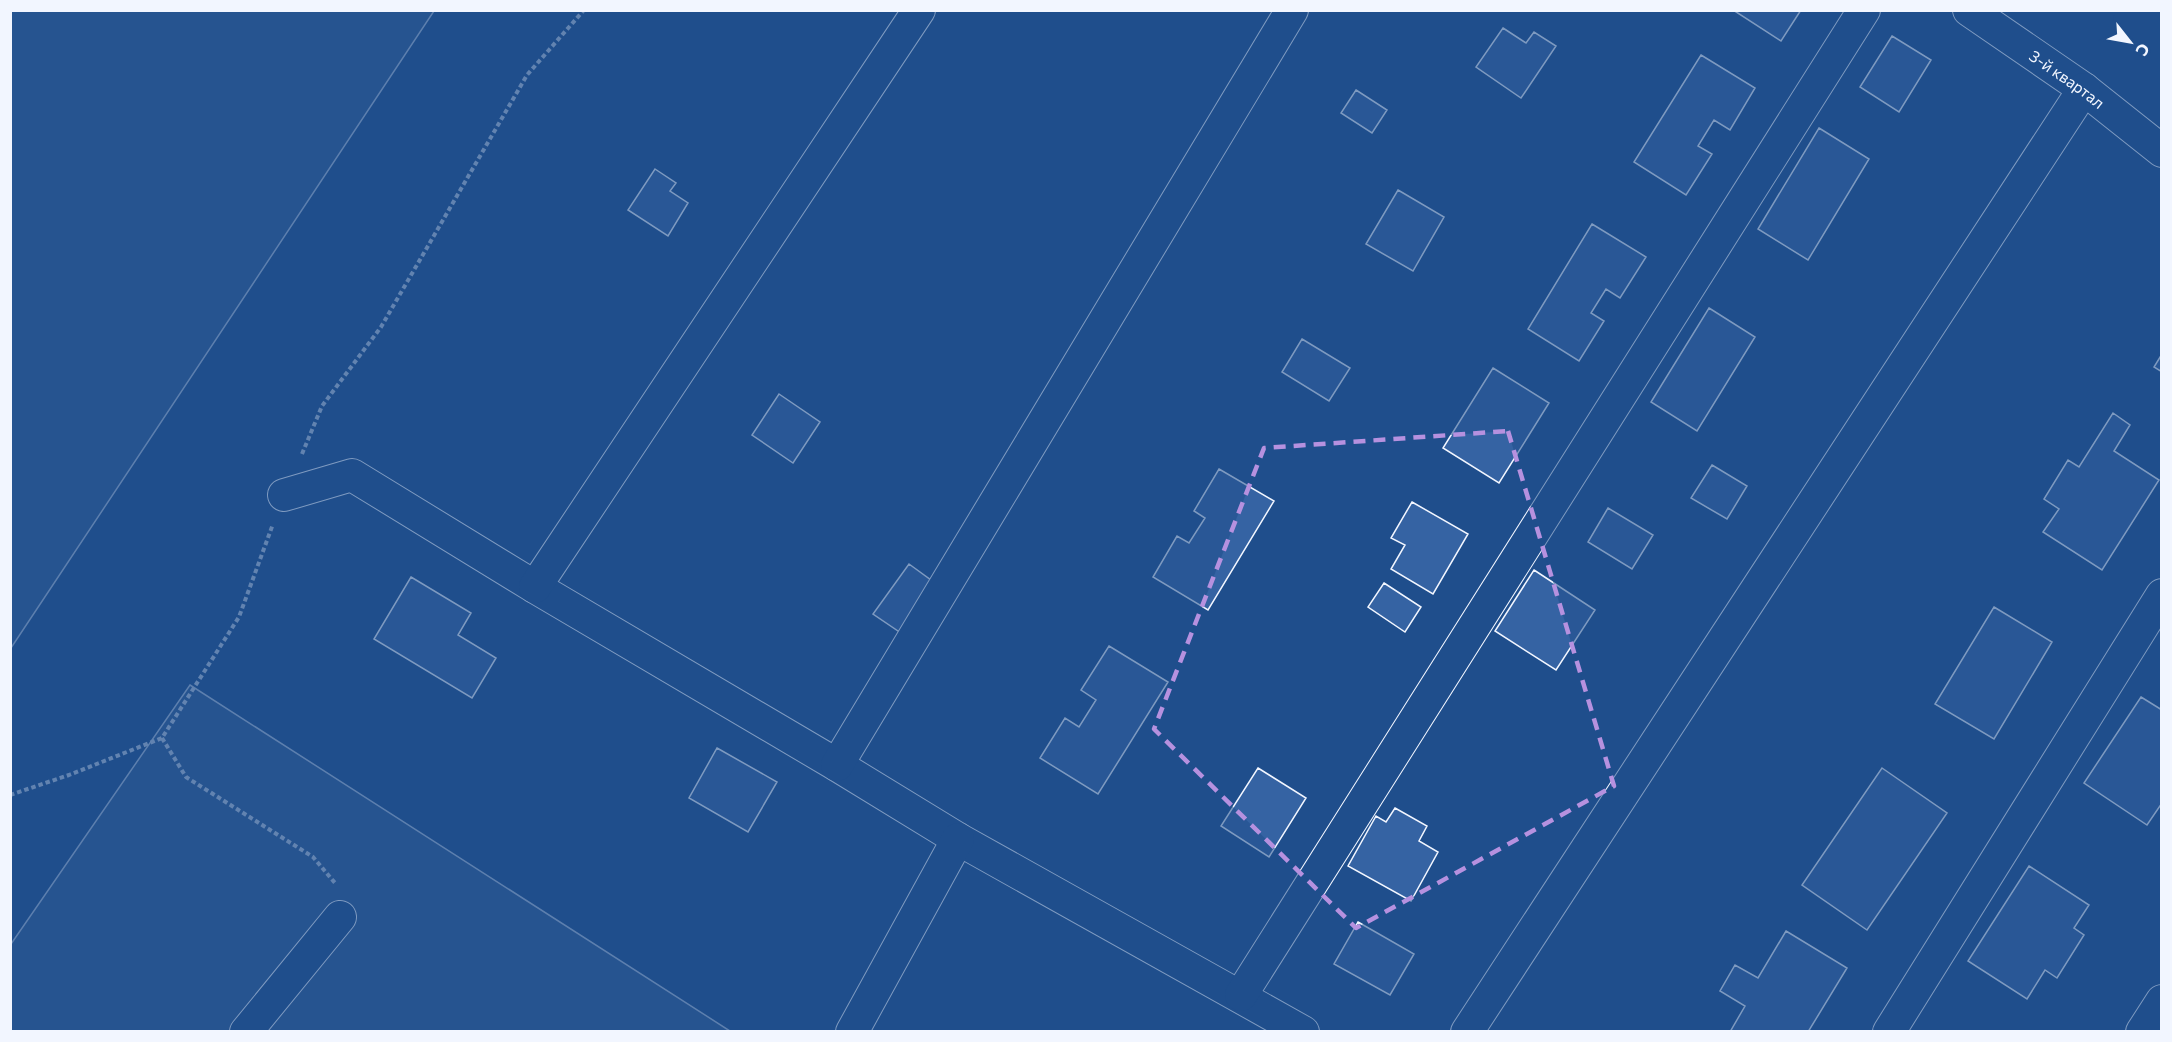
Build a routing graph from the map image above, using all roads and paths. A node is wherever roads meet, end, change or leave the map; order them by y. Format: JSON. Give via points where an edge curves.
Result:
{"nodes":[{"id":1,"x":584,"y":10,"type":"edge"},
{"id":2,"x":920,"y":10,"type":"edge"},
{"id":3,"x":1292,"y":10,"type":"edge"},
{"id":4,"x":1864,"y":10,"type":"edge"},
{"id":5,"x":1970,"y":10,"type":"edge"},
{"id":6,"x":2084,"y":89,"type":"junction"},
{"id":7,"x":2162,"y":151,"type":"edge"},
{"id":8,"x":284,"y":495,"type":"junction"},
{"id":9,"x":535,"y":587,"type":"junction"},
{"id":10,"x":2162,"y":595,"type":"edge"},
{"id":11,"x":162,"y":738,"type":"junction"},
{"id":12,"x":837,"y":765,"type":"junction"},
{"id":13,"x":10,"y":795,"type":"edge"},
{"id":14,"x":958,"y":839,"type":"junction"},
{"id":15,"x":340,"y":916,"type":"joint"},
{"id":16,"x":1240,"y":995,"type":"junction"},
{"id":17,"x":2162,"y":1000,"type":"edge"},
{"id":18,"x":246,"y":1032,"type":"edge"},
{"id":19,"x":852,"y":1032,"type":"edge"},
{"id":20,"x":1303,"y":1032,"type":"edge"},
{"id":21,"x":1467,"y":1032,"type":"edge"},
{"id":22,"x":1888,"y":1032,"type":"edge"},
{"id":23,"x":2142,"y":1032,"type":"edge"}],
"edges":[{"from":1,"to":8,"type":"path","via":[[527,75],[381,327],[322,406]]},
{"from":2,"to":9,"type":"street"},
{"from":3,"to":12,"type":"street"},
{"from":4,"to":16,"type":"street"},
{"from":5,"to":6,"type":"street","name":"3-й квартал"},
{"from":6,"to":7,"type":"street","name":"3-й квартал"},
{"from":6,"to":21,"type":"street"},
{"from":8,"to":9,"type":"street","via":[[352,475]]},
{"from":8,"to":11,"type":"path","via":[[238,617]]},
{"from":9,"to":12,"type":"street"},
{"from":10,"to":22,"type":"street"},
{"from":11,"to":13,"type":"path"},
{"from":11,"to":15,"type":"path","via":[[186,777],[313,857],[340,889]]},
{"from":12,"to":14,"type":"street"},
{"from":14,"to":16,"type":"street"},
{"from":14,"to":19,"type":"street"},
{"from":15,"to":18,"type":"street"},
{"from":16,"to":20,"type":"street"},
{"from":17,"to":23,"type":"street"}]}
